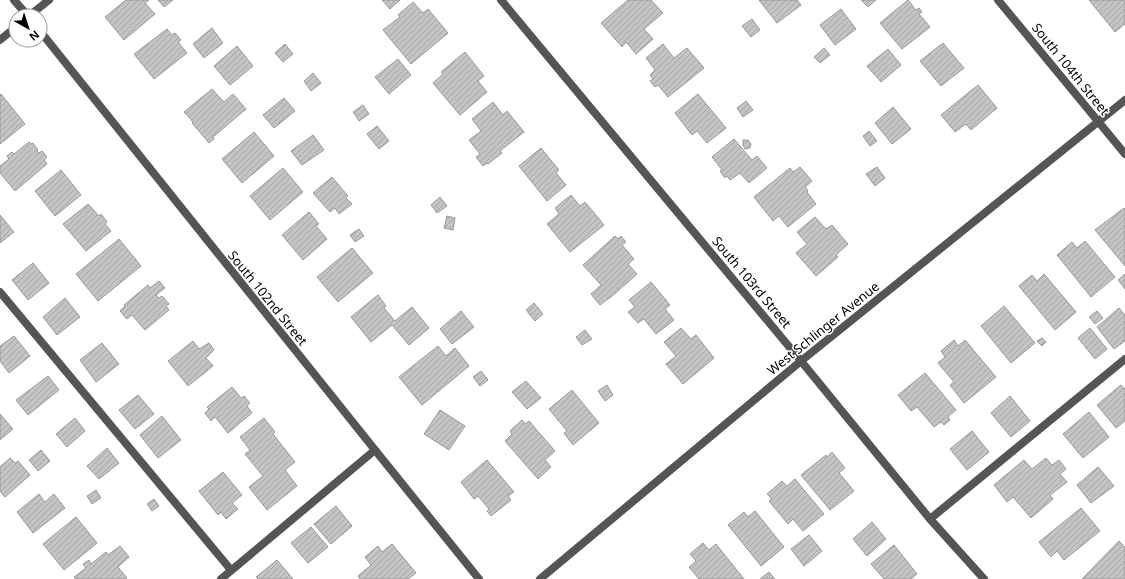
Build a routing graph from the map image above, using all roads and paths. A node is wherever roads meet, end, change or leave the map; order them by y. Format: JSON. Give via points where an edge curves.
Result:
{"nodes":[{"id":1,"x":14,"y":0,"type":"edge"},
{"id":2,"x":49,"y":0,"type":"edge"},
{"id":3,"x":501,"y":0,"type":"edge"},
{"id":4,"x":998,"y":0,"type":"edge"},
{"id":5,"x":22,"y":8,"type":"edge"},
{"id":6,"x":39,"y":8,"type":"edge"},
{"id":7,"x":8,"y":34,"type":"edge"},
{"id":8,"x":0,"y":40,"type":"edge"},
{"id":9,"x":48,"y":41,"type":"edge"},
{"id":10,"x":1125,"y":100,"type":"edge"},
{"id":11,"x":1099,"y":122,"type":"junction"},
{"id":12,"x":1125,"y":154,"type":"edge"},
{"id":13,"x":0,"y":292,"type":"edge"},
{"id":14,"x":1125,"y":359,"type":"edge"},
{"id":15,"x":801,"y":361,"type":"junction"},
{"id":16,"x":375,"y":450,"type":"junction"},
{"id":17,"x":930,"y":519,"type":"junction"},
{"id":18,"x":232,"y":570,"type":"junction"},
{"id":19,"x":221,"y":579,"type":"edge"},
{"id":20,"x":479,"y":579,"type":"edge"},
{"id":21,"x":540,"y":579,"type":"edge"},
{"id":22,"x":984,"y":579,"type":"edge"}],
"edges":[{"from":1,"to":5,"type":"street"},
{"from":2,"to":6,"type":"street"},
{"from":3,"to":15,"type":"street","name":"South 103rd Street"},
{"from":4,"to":11,"type":"street","name":"South 104th Street"},
{"from":7,"to":8,"type":"street"},
{"from":9,"to":16,"type":"street","name":"South 102nd Street"},
{"from":10,"to":11,"type":"street","name":"West Schlinger Avenue"},
{"from":11,"to":12,"type":"street","name":"South 104th Street"},
{"from":11,"to":15,"type":"street","name":"West Schlinger Avenue"},
{"from":13,"to":18,"type":"street"},
{"from":14,"to":17,"type":"street"},
{"from":15,"to":17,"type":"street","name":"South 103rd Street"},
{"from":15,"to":21,"type":"street","name":"West Schlinger Avenue"},
{"from":16,"to":18,"type":"street"},
{"from":16,"to":20,"type":"street","name":"South 102nd Street"},
{"from":17,"to":22,"type":"street","name":"South 103rd Street"},
{"from":18,"to":19,"type":"street"}]}
